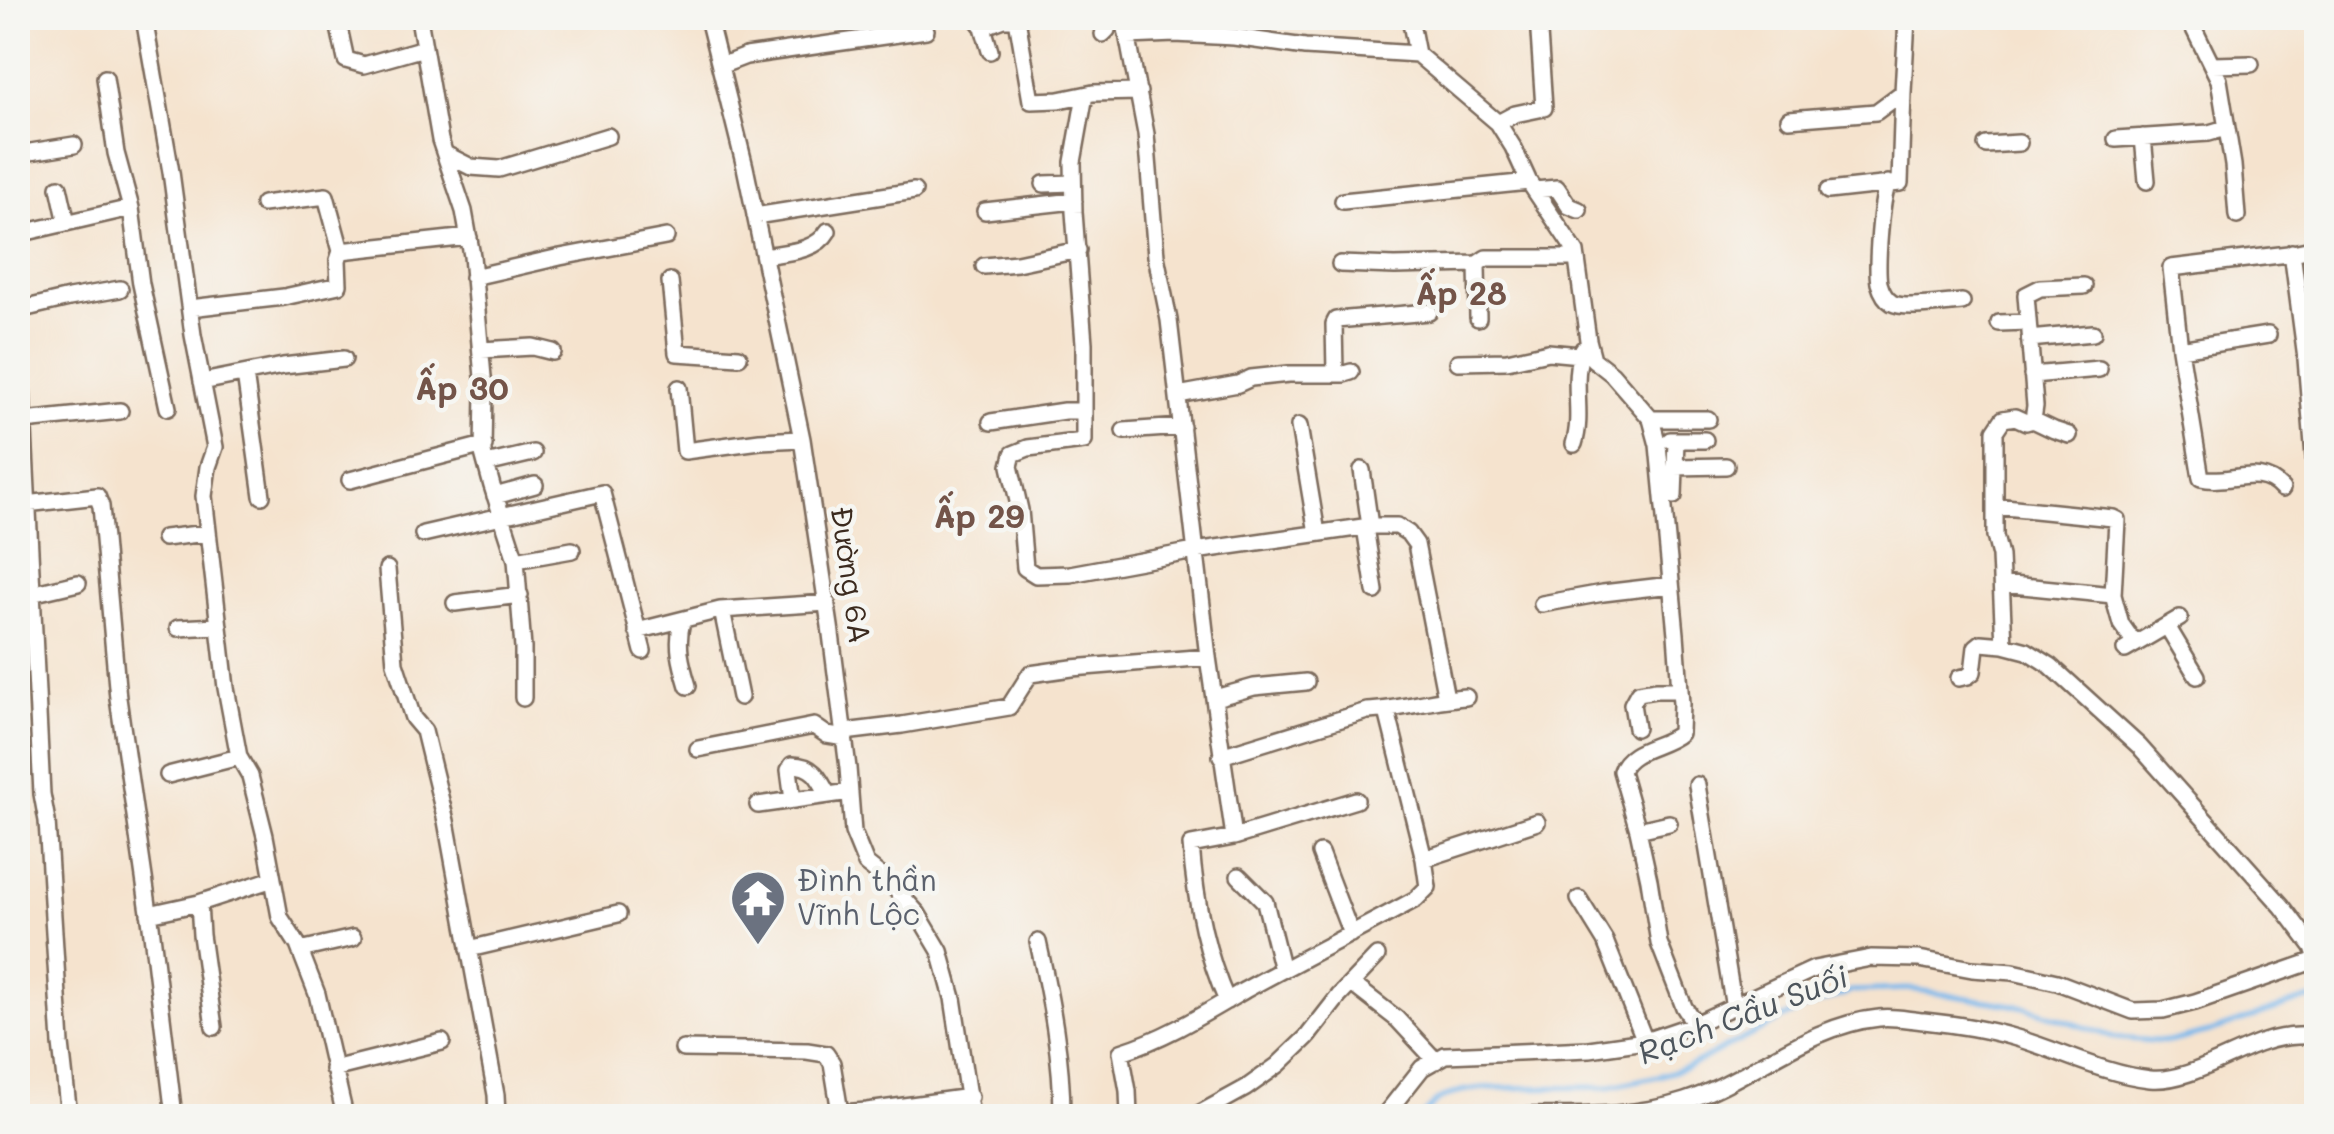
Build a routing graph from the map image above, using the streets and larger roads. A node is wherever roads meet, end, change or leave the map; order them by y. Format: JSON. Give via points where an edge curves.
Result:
{"nodes":[{"id":1,"x":144,"y":18,"type":"edge"},
{"id":2,"x":419,"y":18,"type":"edge"},
{"id":3,"x":708,"y":18,"type":"edge"},
{"id":4,"x":1110,"y":18,"type":"edge"},
{"id":5,"x":1124,"y":18,"type":"edge"},
{"id":6,"x":1410,"y":18,"type":"edge"},
{"id":7,"x":1538,"y":18,"type":"edge"},
{"id":8,"x":1907,"y":18,"type":"edge"},
{"id":9,"x":2193,"y":18,"type":"edge"},
{"id":10,"x":979,"y":22,"type":"edge"},
{"id":11,"x":338,"y":23,"type":"dead end"},
{"id":12,"x":926,"y":30,"type":"dead end"},
{"id":13,"x":1103,"y":34,"type":"dead end"},
{"id":14,"x":1128,"y":36,"type":"junction"},
{"id":15,"x":424,"y":48,"type":"junction"},
{"id":16,"x":990,"y":51,"type":"dead end"},
{"id":17,"x":1417,"y":54,"type":"junction"},
{"id":18,"x":2250,"y":64,"type":"dead end"},
{"id":19,"x":2212,"y":65,"type":"junction"},
{"id":20,"x":720,"y":66,"type":"junction"},
{"id":21,"x":105,"y":78,"type":"dead end"},
{"id":22,"x":1138,"y":92,"type":"junction"},
{"id":23,"x":1902,"y":92,"type":"junction"},
{"id":24,"x":1085,"y":95,"type":"junction"},
{"id":25,"x":1789,"y":119,"type":"dead end"},
{"id":26,"x":1498,"y":123,"type":"junction"},
{"id":27,"x":2226,"y":128,"type":"junction"},
{"id":28,"x":608,"y":136,"type":"dead end"},
{"id":29,"x":2143,"y":137,"type":"junction"},
{"id":30,"x":2116,"y":139,"type":"dead end"},
{"id":31,"x":2019,"y":143,"type":"dead end"},
{"id":32,"x":1986,"y":144,"type":"dead end"},
{"id":33,"x":74,"y":145,"type":"dead end"},
{"id":34,"x":18,"y":154,"type":"edge"},
{"id":35,"x":445,"y":154,"type":"junction"},
{"id":36,"x":2148,"y":181,"type":"dead end"},
{"id":37,"x":1073,"y":183,"type":"junction"},
{"id":38,"x":1888,"y":183,"type":"junction"},
{"id":39,"x":1044,"y":184,"type":"dead end"},
{"id":40,"x":1532,"y":186,"type":"junction"},
{"id":41,"x":59,"y":187,"type":"dead end"},
{"id":42,"x":914,"y":192,"type":"dead end"},
{"id":43,"x":1828,"y":192,"type":"dead end"},
{"id":44,"x":1074,"y":201,"type":"junction"},
{"id":45,"x":1342,"y":201,"type":"dead end"},
{"id":46,"x":264,"y":204,"type":"dead end"},
{"id":47,"x":131,"y":208,"type":"junction"},
{"id":48,"x":1579,"y":210,"type":"dead end"},
{"id":49,"x":985,"y":211,"type":"dead end"},
{"id":50,"x":755,"y":216,"type":"junction"},
{"id":51,"x":2237,"y":216,"type":"dead end"},
{"id":52,"x":66,"y":223,"type":"junction"},
{"id":53,"x":828,"y":231,"type":"dead end"},
{"id":54,"x":18,"y":234,"type":"edge"},
{"id":55,"x":666,"y":237,"type":"dead end"},
{"id":56,"x":469,"y":238,"type":"junction"},
{"id":57,"x":2316,"y":248,"type":"edge"},
{"id":58,"x":1078,"y":250,"type":"junction"},
{"id":59,"x":341,"y":251,"type":"junction"},
{"id":60,"x":2292,"y":252,"type":"junction"},
{"id":61,"x":764,"y":256,"type":"junction"},
{"id":62,"x":1577,"y":258,"type":"junction"},
{"id":63,"x":1340,"y":264,"type":"dead end"},
{"id":64,"x":1478,"y":264,"type":"junction"},
{"id":65,"x":984,"y":266,"type":"dead end"},
{"id":66,"x":474,"y":277,"type":"junction"},
{"id":67,"x":670,"y":282,"type":"dead end"},
{"id":68,"x":2084,"y":286,"type":"dead end"},
{"id":69,"x":120,"y":289,"type":"dead end"},
{"id":70,"x":1962,"y":302,"type":"dead end"},
{"id":71,"x":190,"y":308,"type":"junction"},
{"id":72,"x":18,"y":309,"type":"edge"},
{"id":73,"x":1429,"y":312,"type":"dead end"},
{"id":74,"x":1478,"y":318,"type":"dead end"},
{"id":75,"x":2028,"y":322,"type":"junction"},
{"id":76,"x":1999,"y":323,"type":"dead end"},
{"id":77,"x":2092,"y":333,"type":"dead end"},
{"id":78,"x":2268,"y":335,"type":"dead end"},
{"id":79,"x":2029,"y":339,"type":"junction"},
{"id":80,"x":1584,"y":348,"type":"junction"},
{"id":81,"x":2180,"y":349,"type":"junction"},
{"id":82,"x":481,"y":350,"type":"junction"},
{"id":83,"x":553,"y":352,"type":"dead end"},
{"id":84,"x":738,"y":357,"type":"dead end"},
{"id":85,"x":2311,"y":357,"type":"edge"},
{"id":86,"x":344,"y":359,"type":"dead end"},
{"id":87,"x":1458,"y":362,"type":"dead end"},
{"id":88,"x":2099,"y":369,"type":"dead end"},
{"id":89,"x":246,"y":374,"type":"junction"},
{"id":90,"x":2032,"y":375,"type":"junction"},
{"id":91,"x":202,"y":382,"type":"junction"},
{"id":92,"x":20,"y":384,"type":"edge"},
{"id":93,"x":679,"y":388,"type":"dead end"},
{"id":94,"x":1178,"y":395,"type":"junction"},
{"id":95,"x":168,"y":408,"type":"dead end"},
{"id":96,"x":120,"y":411,"type":"dead end"},
{"id":97,"x":1084,"y":411,"type":"junction"},
{"id":98,"x":1651,"y":419,"type":"junction"},
{"id":99,"x":1708,"y":419,"type":"dead end"},
{"id":100,"x":24,"y":420,"type":"junction"},
{"id":101,"x":2032,"y":420,"type":"junction"},
{"id":102,"x":991,"y":422,"type":"dead end"},
{"id":103,"x":1299,"y":426,"type":"dead end"},
{"id":104,"x":1182,"y":428,"type":"junction"},
{"id":105,"x":1124,"y":431,"type":"dead end"},
{"id":106,"x":2069,"y":435,"type":"dead end"},
{"id":107,"x":1656,"y":439,"type":"junction"},
{"id":108,"x":802,"y":440,"type":"junction"},
{"id":109,"x":1676,"y":440,"type":"junction"},
{"id":110,"x":1705,"y":440,"type":"dead end"},
{"id":111,"x":1574,"y":444,"type":"dead end"},
{"id":112,"x":484,"y":445,"type":"junction"},
{"id":113,"x":21,"y":452,"type":"edge"},
{"id":114,"x":534,"y":452,"type":"dead end"},
{"id":115,"x":486,"y":464,"type":"junction"},
{"id":116,"x":1726,"y":466,"type":"dead end"},
{"id":117,"x":1675,"y":467,"type":"junction"},
{"id":118,"x":1362,"y":470,"type":"dead end"},
{"id":119,"x":350,"y":480,"type":"dead end"},
{"id":120,"x":2316,"y":482,"type":"edge"},
{"id":121,"x":535,"y":485,"type":"dead end"},
{"id":122,"x":2282,"y":488,"type":"dead end"},
{"id":123,"x":262,"y":496,"type":"dead end"},
{"id":124,"x":495,"y":496,"type":"junction"},
{"id":125,"x":1674,"y":496,"type":"dead end"},
{"id":126,"x":26,"y":504,"type":"junction"},
{"id":127,"x":1995,"y":506,"type":"junction"},
{"id":128,"x":502,"y":516,"type":"junction"},
{"id":129,"x":1368,"y":527,"type":"junction"},
{"id":130,"x":1317,"y":533,"type":"junction"},
{"id":131,"x":207,"y":534,"type":"junction"},
{"id":132,"x":423,"y":534,"type":"dead end"},
{"id":133,"x":164,"y":538,"type":"dead end"},
{"id":134,"x":572,"y":550,"type":"dead end"},
{"id":135,"x":1195,"y":551,"type":"junction"},
{"id":136,"x":516,"y":560,"type":"junction"},
{"id":137,"x":386,"y":570,"type":"dead end"},
{"id":138,"x":78,"y":583,"type":"dead end"},
{"id":139,"x":2002,"y":584,"type":"junction"},
{"id":140,"x":1670,"y":585,"type":"junction"},
{"id":141,"x":26,"y":590,"type":"edge"},
{"id":142,"x":1375,"y":592,"type":"dead end"},
{"id":143,"x":520,"y":595,"type":"junction"},
{"id":144,"x":2113,"y":595,"type":"junction"},
{"id":145,"x":455,"y":603,"type":"dead end"},
{"id":146,"x":827,"y":603,"type":"junction"},
{"id":147,"x":1542,"y":604,"type":"dead end"},
{"id":148,"x":722,"y":610,"type":"junction"},
{"id":149,"x":682,"y":621,"type":"junction"},
{"id":150,"x":219,"y":626,"type":"junction"},
{"id":151,"x":178,"y":628,"type":"dead end"},
{"id":152,"x":637,"y":631,"type":"junction"},
{"id":153,"x":2004,"y":645,"type":"junction"},
{"id":154,"x":642,"y":652,"type":"dead end"},
{"id":155,"x":1208,"y":657,"type":"junction"},
{"id":156,"x":2197,"y":676,"type":"dead end"},
{"id":157,"x":1959,"y":678,"type":"dead end"},
{"id":158,"x":37,"y":680,"type":"junction"},
{"id":159,"x":18,"y":681,"type":"edge"},
{"id":160,"x":1306,"y":682,"type":"dead end"},
{"id":161,"x":688,"y":686,"type":"dead end"},
{"id":162,"x":1680,"y":690,"type":"junction"},
{"id":163,"x":740,"y":697,"type":"dead end"},
{"id":164,"x":523,"y":698,"type":"dead end"},
{"id":165,"x":1215,"y":698,"type":"junction"},
{"id":166,"x":1446,"y":698,"type":"junction"},
{"id":167,"x":1466,"y":698,"type":"dead end"},
{"id":168,"x":1388,"y":711,"type":"junction"},
{"id":169,"x":1636,"y":728,"type":"dead end"},
{"id":170,"x":844,"y":735,"type":"junction"},
{"id":171,"x":698,"y":749,"type":"dead end"},
{"id":172,"x":1221,"y":756,"type":"junction"},
{"id":173,"x":239,"y":757,"type":"junction"},
{"id":174,"x":168,"y":775,"type":"dead end"},
{"id":175,"x":1697,"y":785,"type":"dead end"},
{"id":176,"x":850,"y":792,"type":"junction"},
{"id":177,"x":828,"y":795,"type":"junction"},
{"id":178,"x":793,"y":800,"type":"junction"},
{"id":179,"x":1356,"y":800,"type":"dead end"},
{"id":180,"x":758,"y":805,"type":"dead end"},
{"id":181,"x":1537,"y":822,"type":"dead end"},
{"id":182,"x":1670,"y":822,"type":"dead end"},
{"id":183,"x":1638,"y":830,"type":"junction"},
{"id":184,"x":1234,"y":837,"type":"junction"},
{"id":185,"x":1320,"y":853,"type":"dead end"},
{"id":186,"x":1424,"y":859,"type":"junction"},
{"id":187,"x":1238,"y":876,"type":"dead end"},
{"id":188,"x":273,"y":879,"type":"junction"},
{"id":189,"x":1580,"y":898,"type":"dead end"},
{"id":190,"x":199,"y":903,"type":"junction"},
{"id":191,"x":149,"y":914,"type":"junction"},
{"id":192,"x":618,"y":914,"type":"dead end"},
{"id":193,"x":1351,"y":934,"type":"junction"},
{"id":194,"x":353,"y":938,"type":"dead end"},
{"id":195,"x":1038,"y":942,"type":"dead end"},
{"id":196,"x":469,"y":949,"type":"junction"},
{"id":197,"x":300,"y":950,"type":"junction"},
{"id":198,"x":1377,"y":956,"type":"dead end"},
{"id":199,"x":2316,"y":958,"type":"edge"},
{"id":200,"x":1282,"y":970,"type":"junction"},
{"id":201,"x":1352,"y":984,"type":"junction"},
{"id":202,"x":1227,"y":1001,"type":"junction"},
{"id":203,"x":1734,"y":1008,"type":"junction"},
{"id":204,"x":1695,"y":1024,"type":"junction"},
{"id":205,"x":214,"y":1027,"type":"dead end"},
{"id":206,"x":2316,"y":1036,"type":"edge"},
{"id":207,"x":1646,"y":1041,"type":"junction"},
{"id":208,"x":442,"y":1042,"type":"dead end"},
{"id":209,"x":683,"y":1050,"type":"dead end"},
{"id":210,"x":1436,"y":1061,"type":"junction"},
{"id":211,"x":333,"y":1069,"type":"junction"},
{"id":212,"x":970,"y":1097,"type":"junction"},
{"id":213,"x":840,"y":1112,"type":"junction"},
{"id":214,"x":1633,"y":1114,"type":"edge"},
{"id":215,"x":68,"y":1116,"type":"edge"},
{"id":216,"x":174,"y":1116,"type":"edge"},
{"id":217,"x":344,"y":1116,"type":"edge"},
{"id":218,"x":498,"y":1116,"type":"edge"},
{"id":219,"x":802,"y":1116,"type":"edge"},
{"id":220,"x":813,"y":1116,"type":"edge"},
{"id":221,"x":971,"y":1116,"type":"edge"},
{"id":222,"x":1062,"y":1116,"type":"edge"},
{"id":223,"x":1129,"y":1116,"type":"edge"},
{"id":224,"x":1197,"y":1116,"type":"edge"},
{"id":225,"x":1384,"y":1116,"type":"edge"},
{"id":226,"x":1512,"y":1116,"type":"edge"}],
"edges":[{"from":1,"to":71,"type":"street"},
{"from":2,"to":15,"type":"street"},
{"from":3,"to":20,"type":"street","name":"Đường 6A"},
{"from":4,"to":13,"type":"street"},
{"from":5,"to":14,"type":"street"},
{"from":6,"to":17,"type":"street"},
{"from":7,"to":26,"type":"street","via":[[1544,108]]},
{"from":8,"to":23,"type":"street"},
{"from":9,"to":19,"type":"street"},
{"from":10,"to":16,"type":"street"},
{"from":10,"to":24,"type":"street","via":[[1017,18],[1032,101]]},
{"from":11,"to":15,"type":"street","via":[[346,60],[364,65]]},
{"from":12,"to":20,"type":"street","via":[[746,56]]},
{"from":14,"to":17,"type":"street","via":[[1234,37]]},
{"from":14,"to":22,"type":"street"},
{"from":15,"to":35,"type":"street"},
{"from":17,"to":26,"type":"street"},
{"from":18,"to":19,"type":"street"},
{"from":19,"to":27,"type":"street"},
{"from":20,"to":50,"type":"street","name":"Đường 6A"},
{"from":21,"to":47,"type":"street"},
{"from":22,"to":24,"type":"street"},
{"from":22,"to":94,"type":"street"},
{"from":23,"to":25,"type":"street","via":[[1876,112]]},
{"from":23,"to":38,"type":"street","via":[[1900,183]]},
{"from":24,"to":37,"type":"street"},
{"from":26,"to":40,"type":"street"},
{"from":27,"to":29,"type":"street"},
{"from":27,"to":51,"type":"street"},
{"from":28,"to":35,"type":"street","via":[[499,169],[471,167]]},
{"from":29,"to":30,"type":"street"},
{"from":29,"to":36,"type":"street"},
{"from":31,"to":32,"type":"street"},
{"from":33,"to":34,"type":"street"},
{"from":35,"to":56,"type":"street"},
{"from":37,"to":39,"type":"street"},
{"from":37,"to":44,"type":"street"},
{"from":38,"to":43,"type":"street"},
{"from":38,"to":70,"type":"street","via":[[1878,280],[1883,294],[1893,304],[1910,306]]},
{"from":40,"to":45,"type":"street"},
{"from":40,"to":48,"type":"street","via":[[1556,188]]},
{"from":40,"to":62,"type":"street"},
{"from":41,"to":52,"type":"street"},
{"from":42,"to":50,"type":"street"},
{"from":44,"to":49,"type":"street"},
{"from":44,"to":58,"type":"street"},
{"from":46,"to":59,"type":"street","via":[[326,196]]},
{"from":47,"to":52,"type":"street"},
{"from":47,"to":95,"type":"street"},
{"from":50,"to":61,"type":"street","name":"Đường 6A"},
{"from":52,"to":54,"type":"street"},
{"from":53,"to":61,"type":"street","via":[[806,248]]},
{"from":55,"to":66,"type":"street"},
{"from":56,"to":59,"type":"street"},
{"from":56,"to":66,"type":"street"},
{"from":57,"to":60,"type":"street"},
{"from":58,"to":65,"type":"street"},
{"from":58,"to":97,"type":"street"},
{"from":59,"to":71,"type":"street","via":[[339,286]]},
{"from":60,"to":81,"type":"street","via":[[2171,268]]},
{"from":60,"to":85,"type":"street"},
{"from":61,"to":108,"type":"street","name":"Đường 6A"},
{"from":62,"to":64,"type":"street","via":[[1486,258]]},
{"from":62,"to":80,"type":"street"},
{"from":63,"to":64,"type":"street"},
{"from":64,"to":74,"type":"street"},
{"from":66,"to":82,"type":"street"},
{"from":67,"to":84,"type":"street","via":[[677,353]]},
{"from":68,"to":75,"type":"street","via":[[2026,295]]},
{"from":69,"to":72,"type":"street"},
{"from":71,"to":91,"type":"street"},
{"from":72,"to":92,"type":"street"},
{"from":73,"to":94,"type":"street","via":[[1336,320],[1343,372],[1251,378]]},
{"from":75,"to":76,"type":"street"},
{"from":75,"to":79,"type":"street"},
{"from":77,"to":79,"type":"street"},
{"from":78,"to":81,"type":"street"},
{"from":79,"to":90,"type":"street"},
{"from":80,"to":87,"type":"street"},
{"from":80,"to":98,"type":"street"},
{"from":80,"to":111,"type":"street"},
{"from":81,"to":122,"type":"street","via":[[2200,478],[2265,476]]},
{"from":82,"to":83,"type":"street"},
{"from":82,"to":112,"type":"street"},
{"from":85,"to":120,"type":"street"},
{"from":86,"to":89,"type":"street"},
{"from":88,"to":90,"type":"street"},
{"from":89,"to":91,"type":"street"},
{"from":89,"to":123,"type":"street"},
{"from":90,"to":101,"type":"street"},
{"from":91,"to":131,"type":"street","via":[[214,446],[204,496]]},
{"from":92,"to":100,"type":"street"},
{"from":93,"to":108,"type":"street","via":[[686,451]]},
{"from":94,"to":104,"type":"street"},
{"from":96,"to":100,"type":"street"},
{"from":97,"to":102,"type":"street"},
{"from":97,"to":135,"type":"street","via":[[1084,441],[1012,454],[1025,568],[1036,575],[1070,574]]},
{"from":98,"to":99,"type":"street"},
{"from":98,"to":107,"type":"street"},
{"from":100,"to":113,"type":"street"},
{"from":101,"to":106,"type":"street"},
{"from":101,"to":127,"type":"street","via":[[2003,419],[1995,431]]},
{"from":103,"to":130,"type":"street"},
{"from":104,"to":105,"type":"street"},
{"from":104,"to":135,"type":"street"},
{"from":107,"to":109,"type":"street"},
{"from":107,"to":140,"type":"street"},
{"from":108,"to":146,"type":"street","name":"Đường 6A"},
{"from":109,"to":110,"type":"street"},
{"from":109,"to":117,"type":"street"},
{"from":112,"to":115,"type":"street"},
{"from":112,"to":119,"type":"street"},
{"from":113,"to":126,"type":"street"},
{"from":114,"to":115,"type":"street"},
{"from":115,"to":124,"type":"street"},
{"from":116,"to":117,"type":"street"},
{"from":117,"to":125,"type":"street"},
{"from":118,"to":129,"type":"street"},
{"from":121,"to":124,"type":"street"},
{"from":124,"to":128,"type":"street"},
{"from":126,"to":141,"type":"street"},
{"from":126,"to":191,"type":"street","via":[[97,496],[101,506],[118,698]]},
{"from":127,"to":139,"type":"street"},
{"from":127,"to":144,"type":"street","via":[[2113,518]]},
{"from":128,"to":132,"type":"street"},
{"from":128,"to":136,"type":"street"},
{"from":128,"to":152,"type":"street","via":[[602,493]]},
{"from":129,"to":130,"type":"street"},
{"from":129,"to":142,"type":"street"},
{"from":129,"to":166,"type":"street","via":[[1397,526],[1416,544]]},
{"from":130,"to":135,"type":"street"},
{"from":131,"to":133,"type":"street"},
{"from":131,"to":150,"type":"street"},
{"from":134,"to":136,"type":"street"},
{"from":135,"to":155,"type":"street"},
{"from":136,"to":143,"type":"street"},
{"from":137,"to":196,"type":"street","via":[[396,663],[424,731]]},
{"from":138,"to":141,"type":"street"},
{"from":139,"to":144,"type":"street"},
{"from":139,"to":153,"type":"street"},
{"from":140,"to":147,"type":"street"},
{"from":140,"to":162,"type":"street"},
{"from":141,"to":158,"type":"street"},
{"from":143,"to":145,"type":"street"},
{"from":143,"to":164,"type":"street"},
{"from":144,"to":156,"type":"street","via":[[2130,647],[2174,622]]},
{"from":146,"to":148,"type":"street"},
{"from":146,"to":170,"type":"street","name":"Đường 6A"},
{"from":148,"to":149,"type":"street"},
{"from":148,"to":163,"type":"street"},
{"from":149,"to":152,"type":"street"},
{"from":149,"to":161,"type":"street","via":[[679,657]]},
{"from":150,"to":151,"type":"street"},
{"from":150,"to":173,"type":"street"},
{"from":152,"to":154,"type":"street"},
{"from":153,"to":157,"type":"street","via":[[1978,644],[1973,672]]},
{"from":153,"to":199,"type":"street","via":[[2052,666],[2139,746],[2282,906]]},
{"from":155,"to":165,"type":"street"},
{"from":155,"to":170,"type":"street","via":[[1030,674],[1009,706]]},
{"from":158,"to":159,"type":"street"},
{"from":158,"to":215,"type":"street"},
{"from":160,"to":165,"type":"street"},
{"from":162,"to":169,"type":"street","via":[[1638,693],[1632,704]]},
{"from":162,"to":183,"type":"street","via":[[1680,733],[1622,765]]},
{"from":165,"to":172,"type":"street"},
{"from":166,"to":167,"type":"street"},
{"from":166,"to":168,"type":"street"},
{"from":168,"to":172,"type":"street","via":[[1367,711]]},
{"from":168,"to":186,"type":"street"},
{"from":170,"to":171,"type":"street","via":[[814,726]]},
{"from":170,"to":176,"type":"street","name":"Đường 6A"},
{"from":172,"to":184,"type":"street"},
{"from":173,"to":174,"type":"street"},
{"from":173,"to":188,"type":"street","via":[[250,776]]},
{"from":175,"to":203,"type":"street"},
{"from":176,"to":177,"type":"street"},
{"from":176,"to":212,"type":"street","name":"Đường 6A","via":[[866,864],[918,914],[940,950]]},
{"from":177,"to":178,"type":"street"},
{"from":177,"to":178,"type":"street","via":[[818,775],[792,766]]},
{"from":178,"to":180,"type":"street"},
{"from":179,"to":184,"type":"street"},
{"from":181,"to":186,"type":"street"},
{"from":182,"to":183,"type":"street"},
{"from":183,"to":204,"type":"street","via":[[1659,943]]},
{"from":184,"to":202,"type":"street","via":[[1191,845],[1203,928]]},
{"from":185,"to":193,"type":"street"},
{"from":186,"to":193,"type":"street","via":[[1428,887],[1416,900]]},
{"from":187,"to":200,"type":"street","via":[[1266,902]]},
{"from":188,"to":190,"type":"street"},
{"from":188,"to":197,"type":"street","via":[[280,917]]},
{"from":189,"to":207,"type":"street"},
{"from":190,"to":191,"type":"street"},
{"from":190,"to":205,"type":"street"},
{"from":191,"to":216,"type":"street"},
{"from":192,"to":196,"type":"street"},
{"from":193,"to":200,"type":"street"},
{"from":194,"to":197,"type":"street"},
{"from":195,"to":222,"type":"street","via":[[1054,1017]]},
{"from":196,"to":218,"type":"street"},
{"from":197,"to":211,"type":"street"},
{"from":198,"to":201,"type":"street"},
{"from":199,"to":203,"type":"street","via":[[2163,1010],[2133,1011],[2014,972],[1871,958],[1814,969]]},
{"from":200,"to":202,"type":"street"},
{"from":201,"to":210,"type":"street"},
{"from":201,"to":224,"type":"street","via":[[1278,1065]]},
{"from":202,"to":223,"type":"street","via":[[1120,1052]]},
{"from":203,"to":204,"type":"street"},
{"from":204,"to":207,"type":"street"},
{"from":206,"to":214,"type":"street","via":[[2263,1042],[2154,1080],[2010,1036],[1881,1017],[1846,1024],[1686,1100]]},
{"from":207,"to":210,"type":"street","via":[[1446,1055]]},
{"from":208,"to":211,"type":"street"},
{"from":209,"to":213,"type":"street","via":[[826,1054]]},
{"from":210,"to":225,"type":"street","via":[[1422,1068]]},
{"from":211,"to":217,"type":"street"},
{"from":212,"to":213,"type":"street"},
{"from":212,"to":221,"type":"street","name":"Đường 6A"},
{"from":213,"to":220,"type":"street"},
{"from":214,"to":226,"type":"street"},
{"from":219,"to":220,"type":"street"}]}
